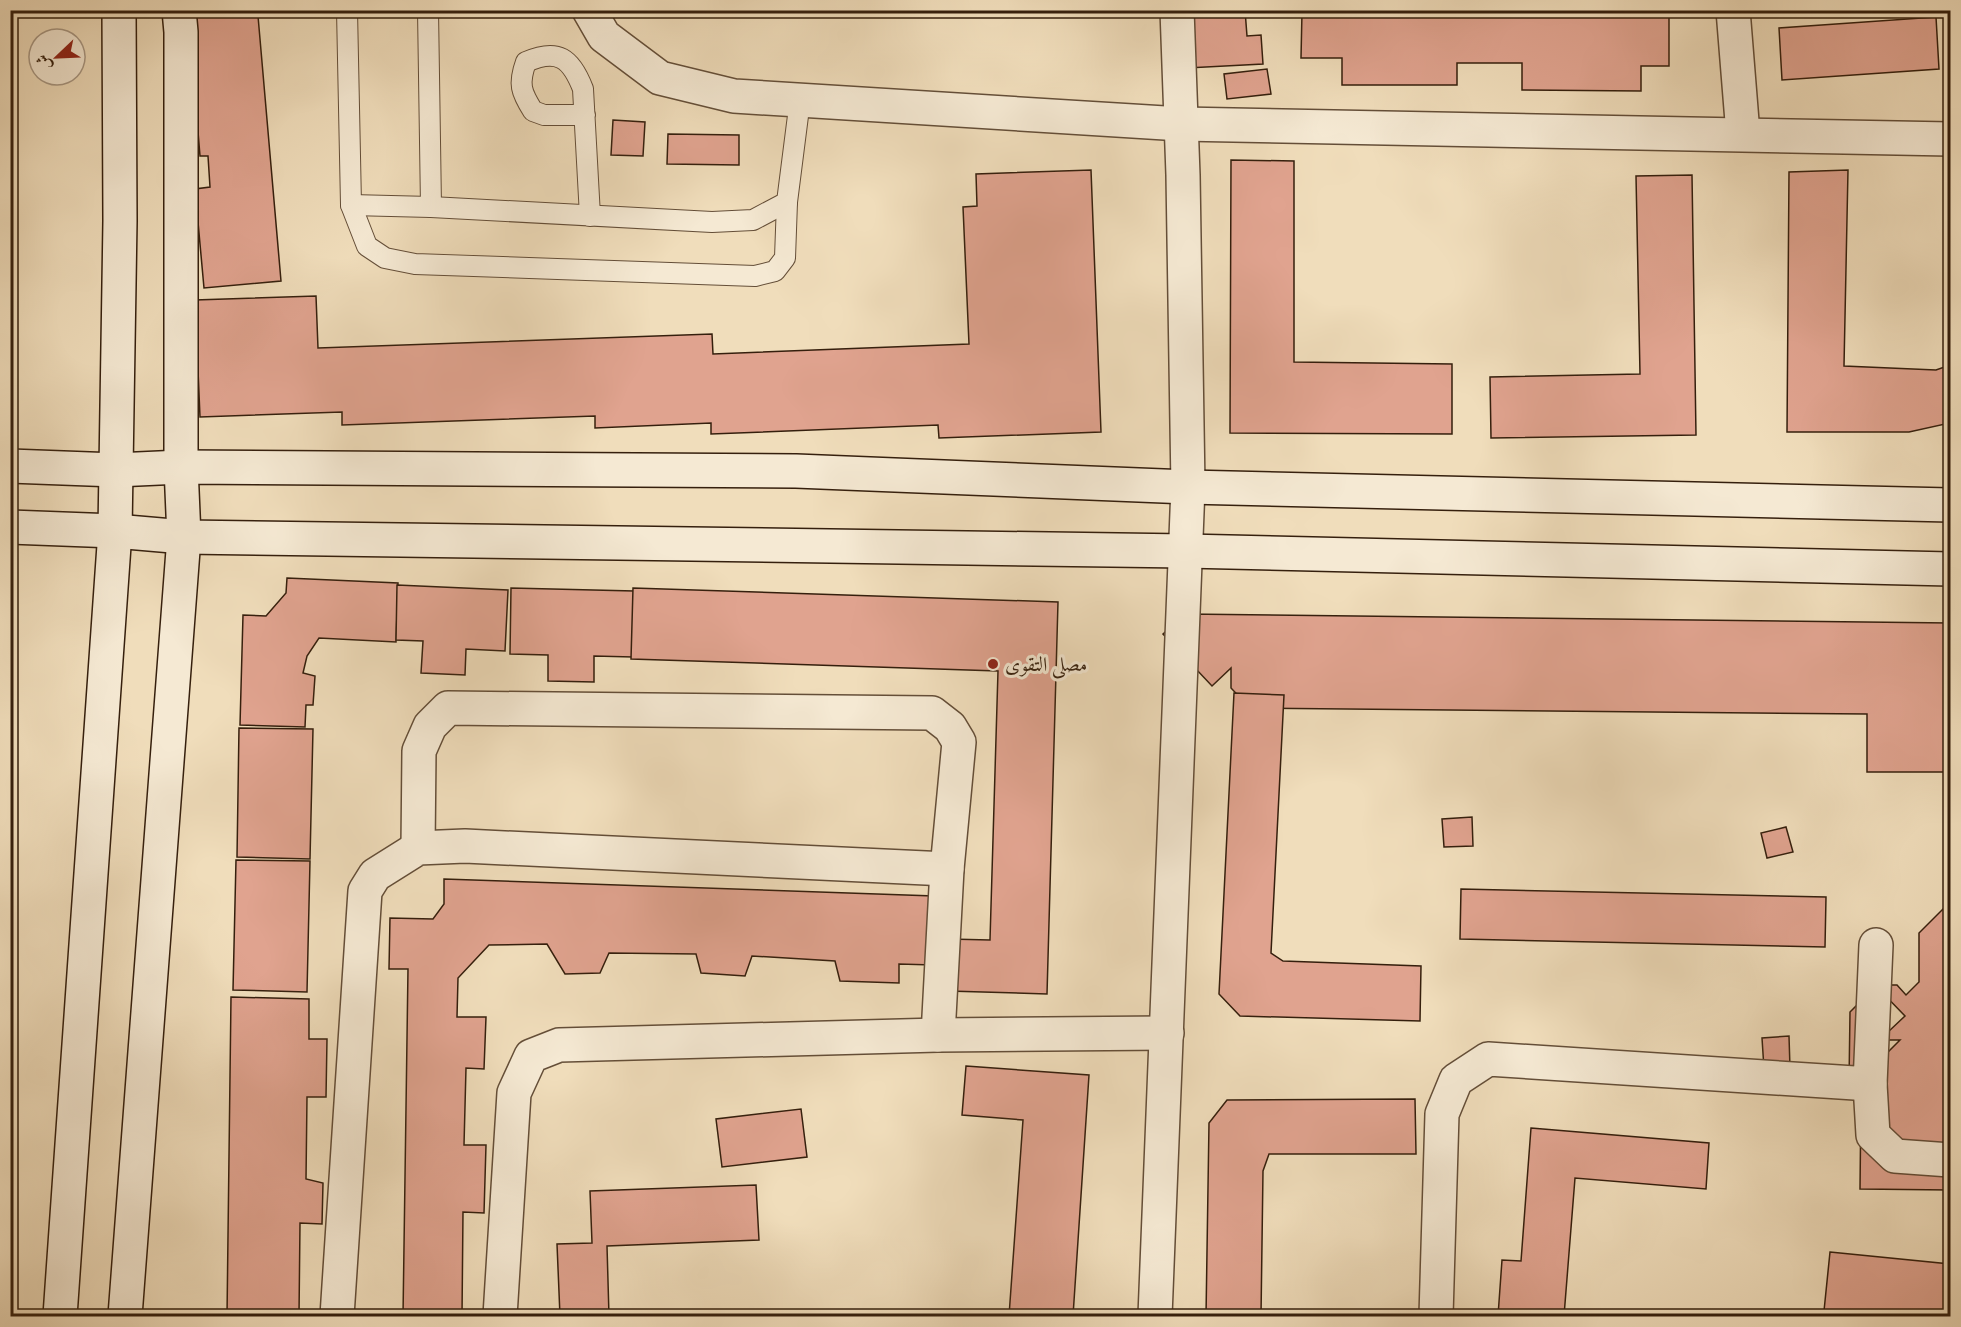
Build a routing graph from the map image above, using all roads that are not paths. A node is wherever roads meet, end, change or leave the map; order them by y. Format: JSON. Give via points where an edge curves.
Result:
{"nodes":[{"id":1,"x":119,"y":10,"type":"edge"},
{"id":2,"x":179,"y":10,"type":"edge"},
{"id":3,"x":347,"y":10,"type":"edge"},
{"id":4,"x":428,"y":10,"type":"edge"},
{"id":5,"x":589,"y":10,"type":"edge"},
{"id":6,"x":1177,"y":10,"type":"edge"},
{"id":7,"x":1733,"y":10,"type":"edge"},
{"id":8,"x":800,"y":100,"type":"junction"},
{"id":9,"x":585,"y":115,"type":"dead end"},
{"id":10,"x":1181,"y":124,"type":"junction"},
{"id":11,"x":1743,"y":134,"type":"junction"},
{"id":12,"x":1950,"y":139,"type":"edge"},
{"id":13,"x":787,"y":202,"type":"junction"},
{"id":14,"x":351,"y":205,"type":"junction"},
{"id":15,"x":431,"y":207,"type":"junction"},
{"id":16,"x":590,"y":216,"type":"junction"},
{"id":17,"x":10,"y":466,"type":"edge"},
{"id":18,"x":181,"y":467,"type":"junction"},
{"id":19,"x":116,"y":470,"type":"junction"},
{"id":20,"x":1188,"y":488,"type":"junction"},
{"id":21,"x":1950,"y":506,"type":"edge"},
{"id":22,"x":10,"y":526,"type":"edge"},
{"id":23,"x":115,"y":531,"type":"junction"},
{"id":24,"x":184,"y":537,"type":"junction"},
{"id":25,"x":1186,"y":552,"type":"junction"},
{"id":26,"x":1950,"y":569,"type":"edge"},
{"id":27,"x":418,"y":848,"type":"junction"},
{"id":28,"x":947,"y":869,"type":"junction"},
{"id":29,"x":1876,"y":945,"type":"dead end"},
{"id":30,"x":1167,"y":1033,"type":"junction"},
{"id":31,"x":939,"y":1035,"type":"junction"},
{"id":32,"x":1870,"y":1084,"type":"junction"},
{"id":33,"x":1950,"y":1160,"type":"edge"},
{"id":34,"x":60,"y":1317,"type":"edge"},
{"id":35,"x":124,"y":1317,"type":"edge"},
{"id":36,"x":337,"y":1317,"type":"edge"},
{"id":37,"x":500,"y":1317,"type":"edge"},
{"id":38,"x":1155,"y":1317,"type":"edge"},
{"id":39,"x":1436,"y":1317,"type":"edge"}],
"edges":[{"from":1,"to":19,"type":"street"},
{"from":2,"to":18,"type":"street"},
{"from":3,"to":14,"type":"lane"},
{"from":4,"to":15,"type":"lane"},
{"from":5,"to":8,"type":"street","via":[[604,36],[660,78],[734,96]]},
{"from":6,"to":10,"type":"street"},
{"from":7,"to":11,"type":"street"},
{"from":8,"to":10,"type":"street"},
{"from":8,"to":13,"type":"lane"},
{"from":9,"to":16,"type":"lane"},
{"from":10,"to":11,"type":"street"},
{"from":10,"to":20,"type":"street"},
{"from":11,"to":12,"type":"street"},
{"from":13,"to":14,"type":"lane","via":[[786,258],[775,271],[755,276],[415,264],[384,258],[367,246]]},
{"from":13,"to":16,"type":"lane","via":[[753,220],[712,222]]},
{"from":14,"to":15,"type":"lane"},
{"from":15,"to":16,"type":"lane"},
{"from":17,"to":19,"type":"street"},
{"from":18,"to":19,"type":"street"},
{"from":18,"to":20,"type":"street","via":[[796,471]]},
{"from":18,"to":24,"type":"street"},
{"from":19,"to":23,"type":"street"},
{"from":20,"to":21,"type":"street"},
{"from":20,"to":25,"type":"street"},
{"from":22,"to":23,"type":"street"},
{"from":23,"to":24,"type":"street"},
{"from":23,"to":34,"type":"street"},
{"from":24,"to":25,"type":"street"},
{"from":24,"to":35,"type":"street"},
{"from":25,"to":26,"type":"street"},
{"from":25,"to":30,"type":"street"},
{"from":27,"to":28,"type":"street","via":[[477,847]]},
{"from":27,"to":28,"type":"street","via":[[419,751],[430,726],[448,708],[932,713],[950,727],[959,742]]},
{"from":27,"to":36,"type":"street","via":[[375,875],[365,891]]},
{"from":28,"to":31,"type":"street"},
{"from":29,"to":32,"type":"street"},
{"from":30,"to":31,"type":"street"},
{"from":30,"to":38,"type":"street"},
{"from":31,"to":37,"type":"street","via":[[558,1046],[531,1056],[514,1093]]},
{"from":32,"to":33,"type":"street","via":[[1873,1135],[1895,1156]]},
{"from":32,"to":39,"type":"street","via":[[1488,1059],[1456,1080],[1442,1114]]}]}
